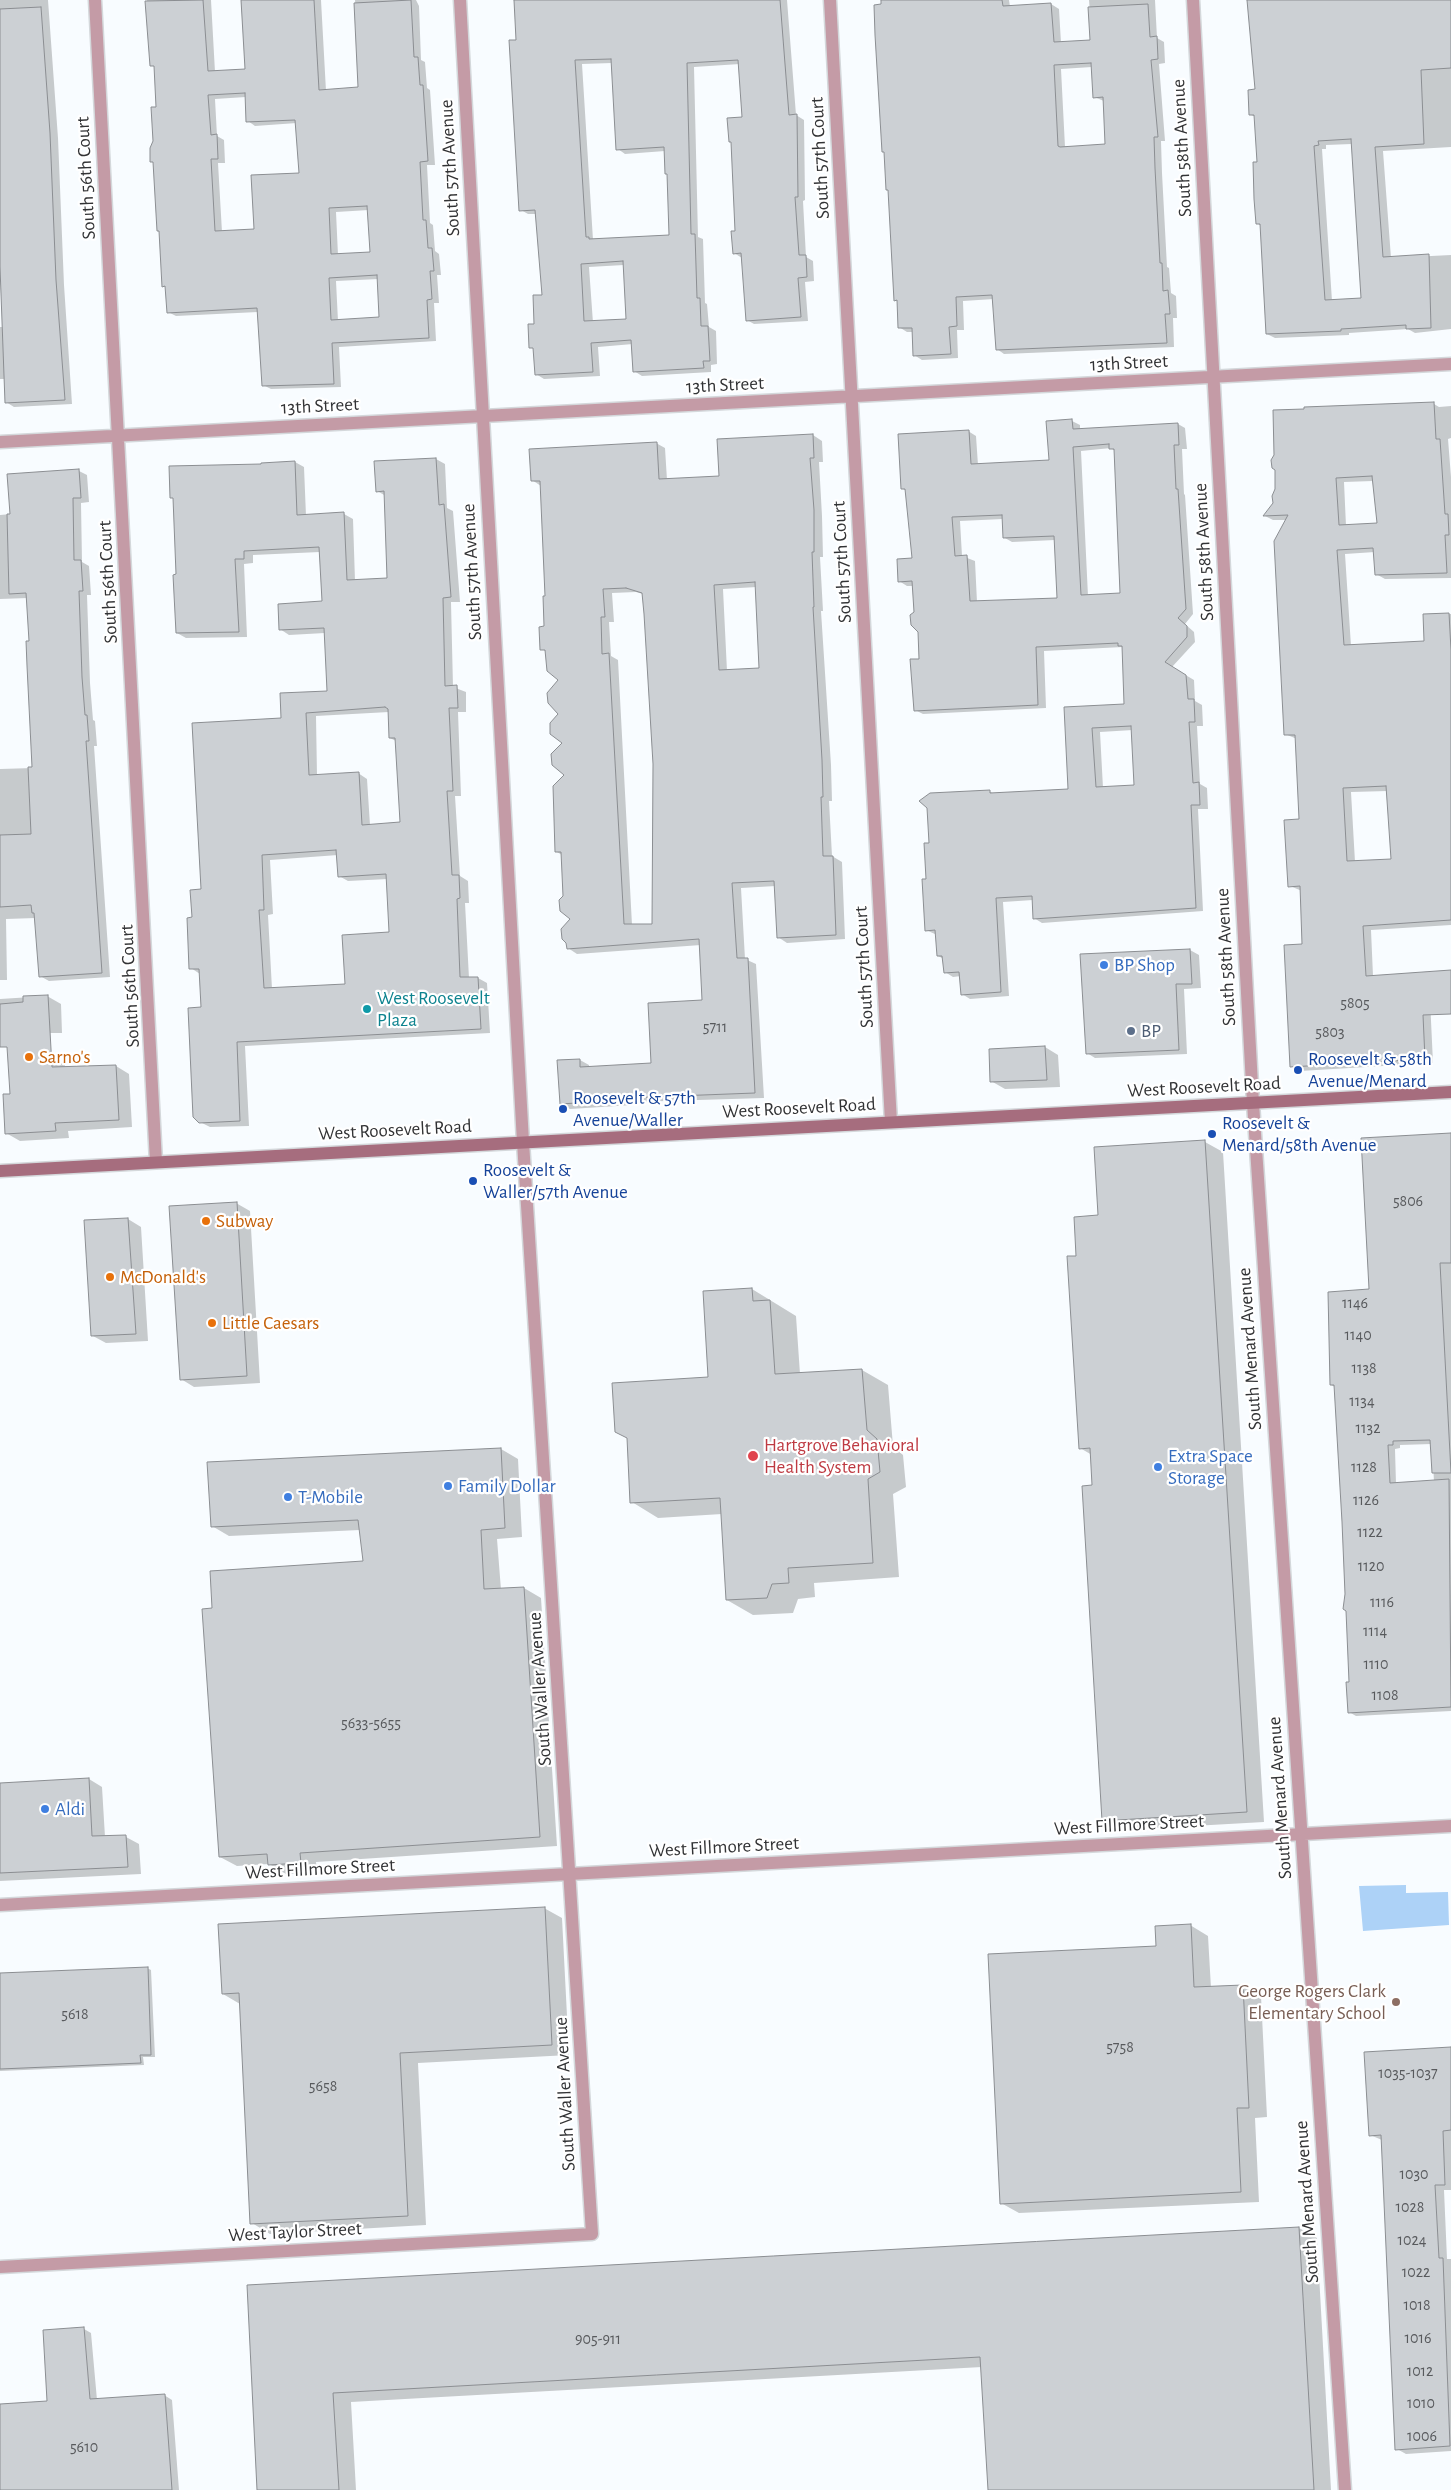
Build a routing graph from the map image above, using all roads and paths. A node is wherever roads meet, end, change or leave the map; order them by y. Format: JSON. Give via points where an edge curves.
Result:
{"nodes":[{"id":1,"x":95,"y":0,"type":"edge"},
{"id":2,"x":460,"y":0,"type":"edge"},
{"id":3,"x":830,"y":0,"type":"edge"},
{"id":4,"x":1193,"y":0,"type":"edge"},
{"id":5,"x":1451,"y":364,"type":"edge"},
{"id":6,"x":1213,"y":377,"type":"junction"},
{"id":7,"x":852,"y":396,"type":"junction"},
{"id":8,"x":483,"y":416,"type":"junction"},
{"id":9,"x":119,"y":436,"type":"junction"},
{"id":10,"x":0,"y":442,"type":"edge"},
{"id":11,"x":1451,"y":1092,"type":"edge"},
{"id":12,"x":1253,"y":1103,"type":"junction"},
{"id":13,"x":891,"y":1122,"type":"junction"},
{"id":14,"x":523,"y":1142,"type":"junction"},
{"id":15,"x":156,"y":1162,"type":"junction"},
{"id":16,"x":0,"y":1170,"type":"edge"},
{"id":17,"x":1451,"y":1826,"type":"edge"},
{"id":18,"x":1301,"y":1834,"type":"junction"},
{"id":19,"x":570,"y":1874,"type":"junction"},
{"id":20,"x":0,"y":1905,"type":"edge"},
{"id":21,"x":592,"y":2234,"type":"joint"},
{"id":22,"x":0,"y":2267,"type":"edge"},
{"id":23,"x":1345,"y":2490,"type":"edge"}],
"edges":[{"from":1,"to":9,"type":"street","name":"South 56th Court"},
{"from":2,"to":8,"type":"street","name":"South 57th Avenue"},
{"from":3,"to":7,"type":"street","name":"South 57th Court"},
{"from":4,"to":6,"type":"street","name":"South 58th Avenue"},
{"from":5,"to":6,"type":"street","name":"13th Street"},
{"from":6,"to":7,"type":"street","name":"13th Street"},
{"from":6,"to":12,"type":"street","name":"South 58th Avenue"},
{"from":7,"to":8,"type":"street","name":"13th Street"},
{"from":7,"to":13,"type":"street","name":"South 57th Court"},
{"from":8,"to":9,"type":"street","name":"13th Street"},
{"from":8,"to":14,"type":"street","name":"South 57th Avenue"},
{"from":9,"to":10,"type":"street","name":"13th Street"},
{"from":9,"to":15,"type":"street","name":"South 56th Court"},
{"from":11,"to":12,"type":"main road","name":"West Roosevelt Road"},
{"from":12,"to":13,"type":"main road","name":"West Roosevelt Road"},
{"from":12,"to":18,"type":"street","name":"South Menard Avenue"},
{"from":13,"to":14,"type":"main road","name":"West Roosevelt Road"},
{"from":14,"to":15,"type":"main road","name":"West Roosevelt Road"},
{"from":14,"to":19,"type":"street","name":"South Waller Avenue"},
{"from":15,"to":16,"type":"main road","name":"West Roosevelt Road"},
{"from":17,"to":18,"type":"street","name":"West Fillmore Street"},
{"from":18,"to":19,"type":"street","name":"West Fillmore Street"},
{"from":18,"to":23,"type":"street","name":"South Menard Avenue"},
{"from":19,"to":20,"type":"street","name":"West Fillmore Street"},
{"from":19,"to":21,"type":"street","name":"South Waller Avenue"},
{"from":21,"to":22,"type":"street","name":"West Taylor Street"}]}
